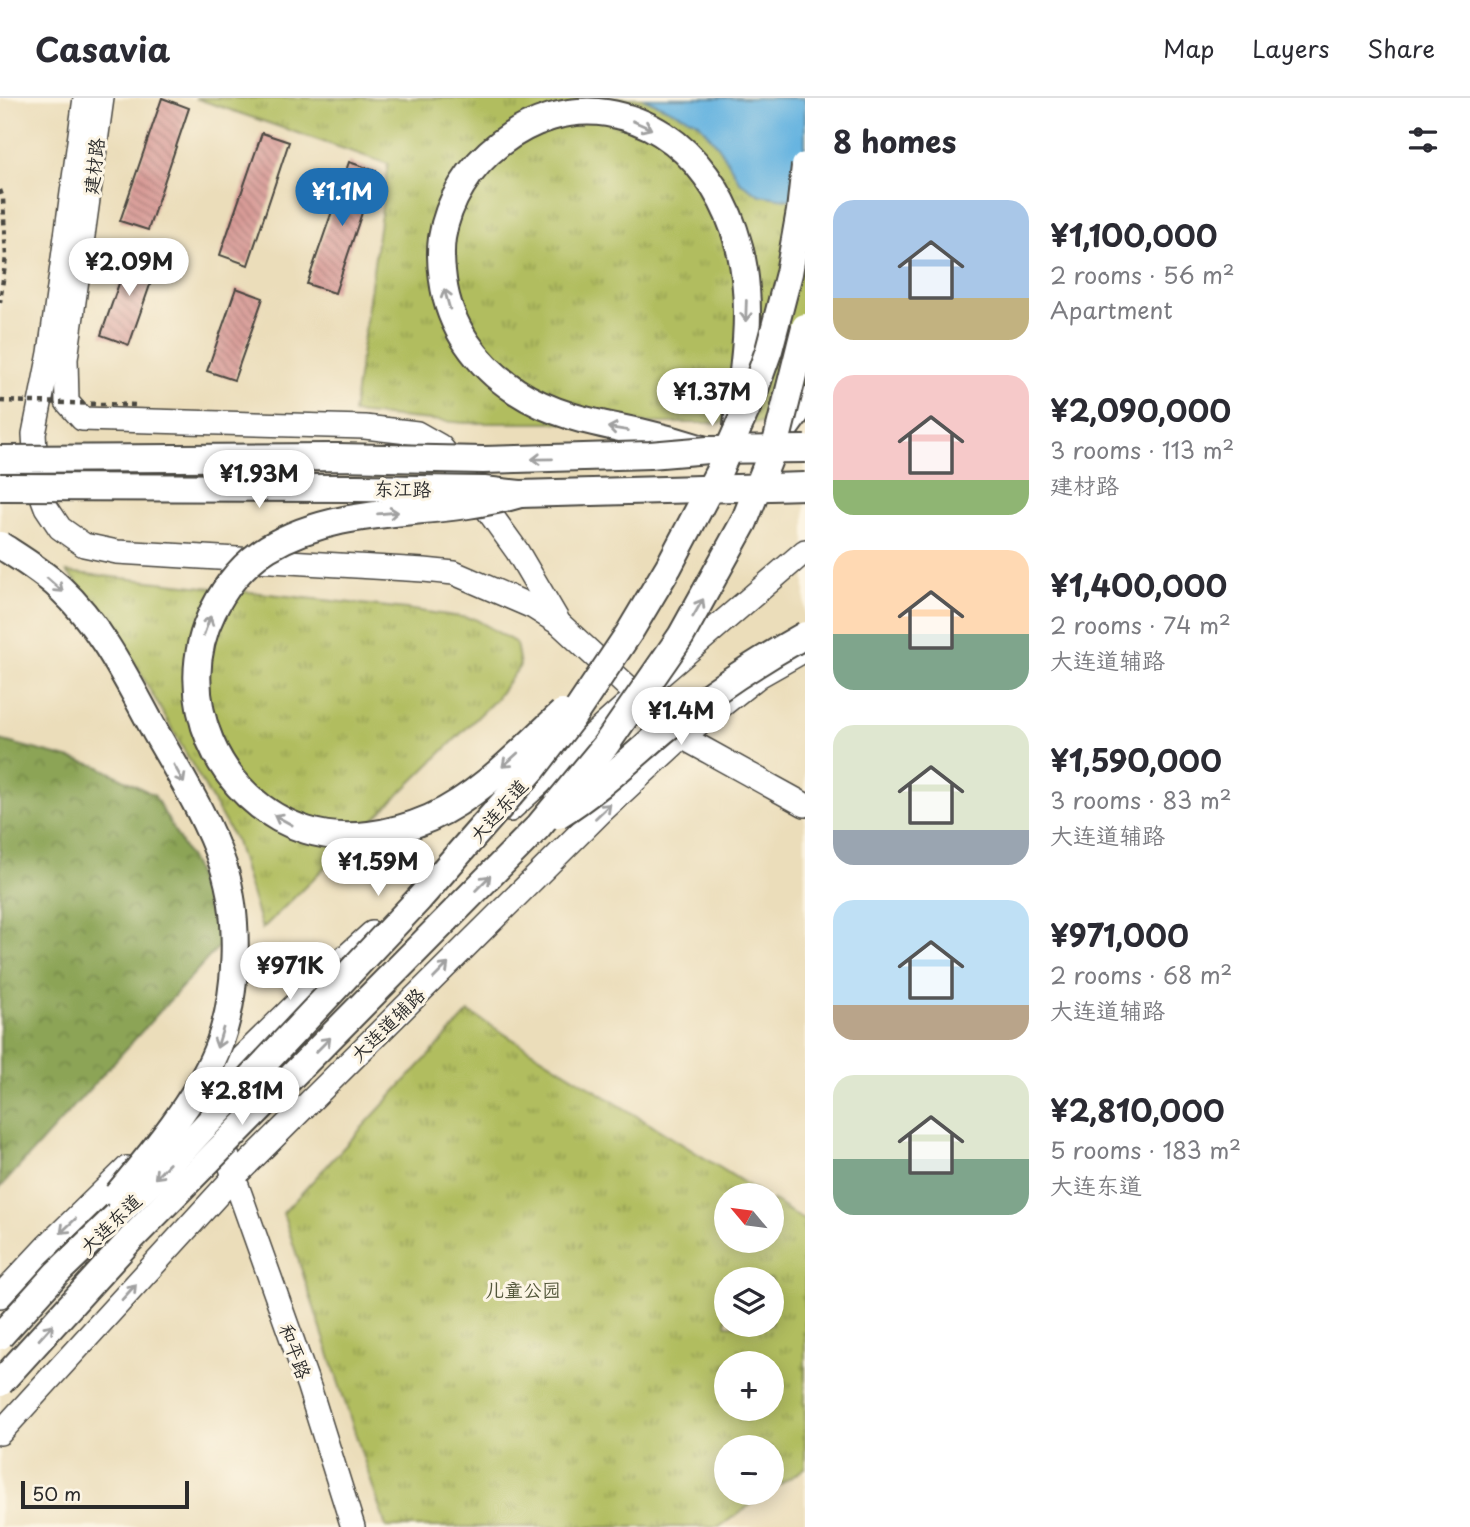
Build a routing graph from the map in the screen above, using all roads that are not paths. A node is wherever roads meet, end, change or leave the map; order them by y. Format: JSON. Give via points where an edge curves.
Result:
{"nodes":[{"id":1,"x":85,"y":98,"type":"edge"},
{"id":2,"x":102,"y":98,"type":"edge"},
{"id":3,"x":805,"y":166,"type":"edge"},
{"id":4,"x":805,"y":327,"type":"edge"},
{"id":5,"x":805,"y":401,"type":"edge"},
{"id":6,"x":736,"y":431,"type":"junction"},
{"id":7,"x":777,"y":439,"type":"junction"},
{"id":8,"x":805,"y":449,"type":"edge"},
{"id":9,"x":708,"y":450,"type":"junction"},
{"id":10,"x":0,"y":459,"type":"edge"},
{"id":11,"x":805,"y":486,"type":"edge"},
{"id":12,"x":0,"y":487,"type":"edge"},
{"id":13,"x":520,"y":494,"type":"junction"},
{"id":14,"x":0,"y":545,"type":"edge"},
{"id":15,"x":805,"y":551,"type":"edge"},
{"id":16,"x":560,"y":624,"type":"junction"},
{"id":17,"x":805,"y":635,"type":"edge"},
{"id":18,"x":805,"y":650,"type":"edge"},
{"id":19,"x":597,"y":681,"type":"junction"},
{"id":20,"x":636,"y":696,"type":"junction"},
{"id":21,"x":682,"y":737,"type":"junction"},
{"id":22,"x":805,"y":805,"type":"edge"},
{"id":23,"x":538,"y":827,"type":"junction"},
{"id":24,"x":208,"y":1090,"type":"junction"},
{"id":25,"x":234,"y":1177,"type":"junction"},
{"id":26,"x":57,"y":1273,"type":"junction"},
{"id":27,"x":0,"y":1296,"type":"edge"},
{"id":28,"x":0,"y":1336,"type":"edge"},
{"id":29,"x":0,"y":1383,"type":"edge"},
{"id":30,"x":0,"y":1433,"type":"edge"},
{"id":31,"x":354,"y":1527,"type":"edge"}],
"edges":[{"from":1,"to":16,"type":"street","via":[[54,327],[34,434],[37,484],[61,528],[85,545],[117,552],[454,573],[521,601]]},
{"from":2,"to":16,"type":"street","name":"建材路","via":[[66,359],[67,402],[82,419],[365,427],[417,433],[440,446],[453,462],[517,551]]},
{"from":3,"to":6,"type":"main road","name":"大连东道","bridge":true,"via":[[780,309],[769,351]]},
{"from":4,"to":7,"type":"main road","name":"大连东道","bridge":true},
{"from":5,"to":7,"type":"main road"},
{"from":9,"to":6,"type":"main road","one_way":true,"bridge":true,"via":[[582,421],[548,408],[516,390],[469,349],[445,296],[442,237],[463,182],[499,143],[547,119],[606,113],[638,122],[674,141],[698,164],[717,192],[737,237],[746,288]]},
{"from":6,"to":19,"type":"main road","name":"大连东道","bridge":true,"via":[[687,534]]},
{"from":23,"to":7,"type":"main road","name":"大连东道","one_way":true,"bridge":true,"via":[[611,737],[681,636],[744,522]]},
{"from":8,"to":9,"type":"main road","name":"东江路","bridge":true},
{"from":9,"to":10,"type":"main road","name":"东江路","one_way":true,"bridge":true,"via":[[483,460]]},
{"from":11,"to":13,"type":"main road","name":"东江路","bridge":true},
{"from":12,"to":13,"type":"main road","name":"东江路","bridge":true,"via":[[383,488]]},
{"from":19,"to":13,"type":"main road","one_way":true,"bridge":true,"via":[[455,804],[407,826],[368,835],[319,834],[278,817],[243,791],[211,746],[199,707],[200,653],[216,605],[247,564],[284,540],[326,524],[489,504]]},
{"from":14,"to":26,"type":"main road","one_way":true,"bridge":true,"via":[[58,586],[106,644],[212,838],[226,875],[234,923],[231,988],[223,1031],[205,1073],[139,1169]]},
{"from":15,"to":20,"type":"street"},
{"from":16,"to":20,"type":"street"},
{"from":17,"to":23,"type":"main road","bridge":true,"via":[[720,686],[609,780]]},
{"from":18,"to":21,"type":"street","name":"大连道辅路","via":[[759,676]]},
{"from":19,"to":26,"type":"main road","name":"大连东道","one_way":true,"bridge":true,"via":[[533,769],[419,899],[162,1172]]},
{"from":20,"to":21,"type":"street"},
{"from":20,"to":24,"type":"street","via":[[331,970]]},
{"from":21,"to":22,"type":"street"},
{"from":25,"to":21,"type":"street","name":"大连道辅路","one_way":true},
{"from":29,"to":23,"type":"main road","name":"大连东道","one_way":true,"bridge":true,"via":[[130,1240]]},
{"from":24,"to":25,"type":"street","name":"和平路"},
{"from":24,"to":27,"type":"street","one_way":true},
{"from":30,"to":25,"type":"street","name":"大连道辅路","one_way":true},
{"from":25,"to":31,"type":"street","name":"和平路"},
{"from":26,"to":28,"type":"main road","name":"大连东道","bridge":true}]}
